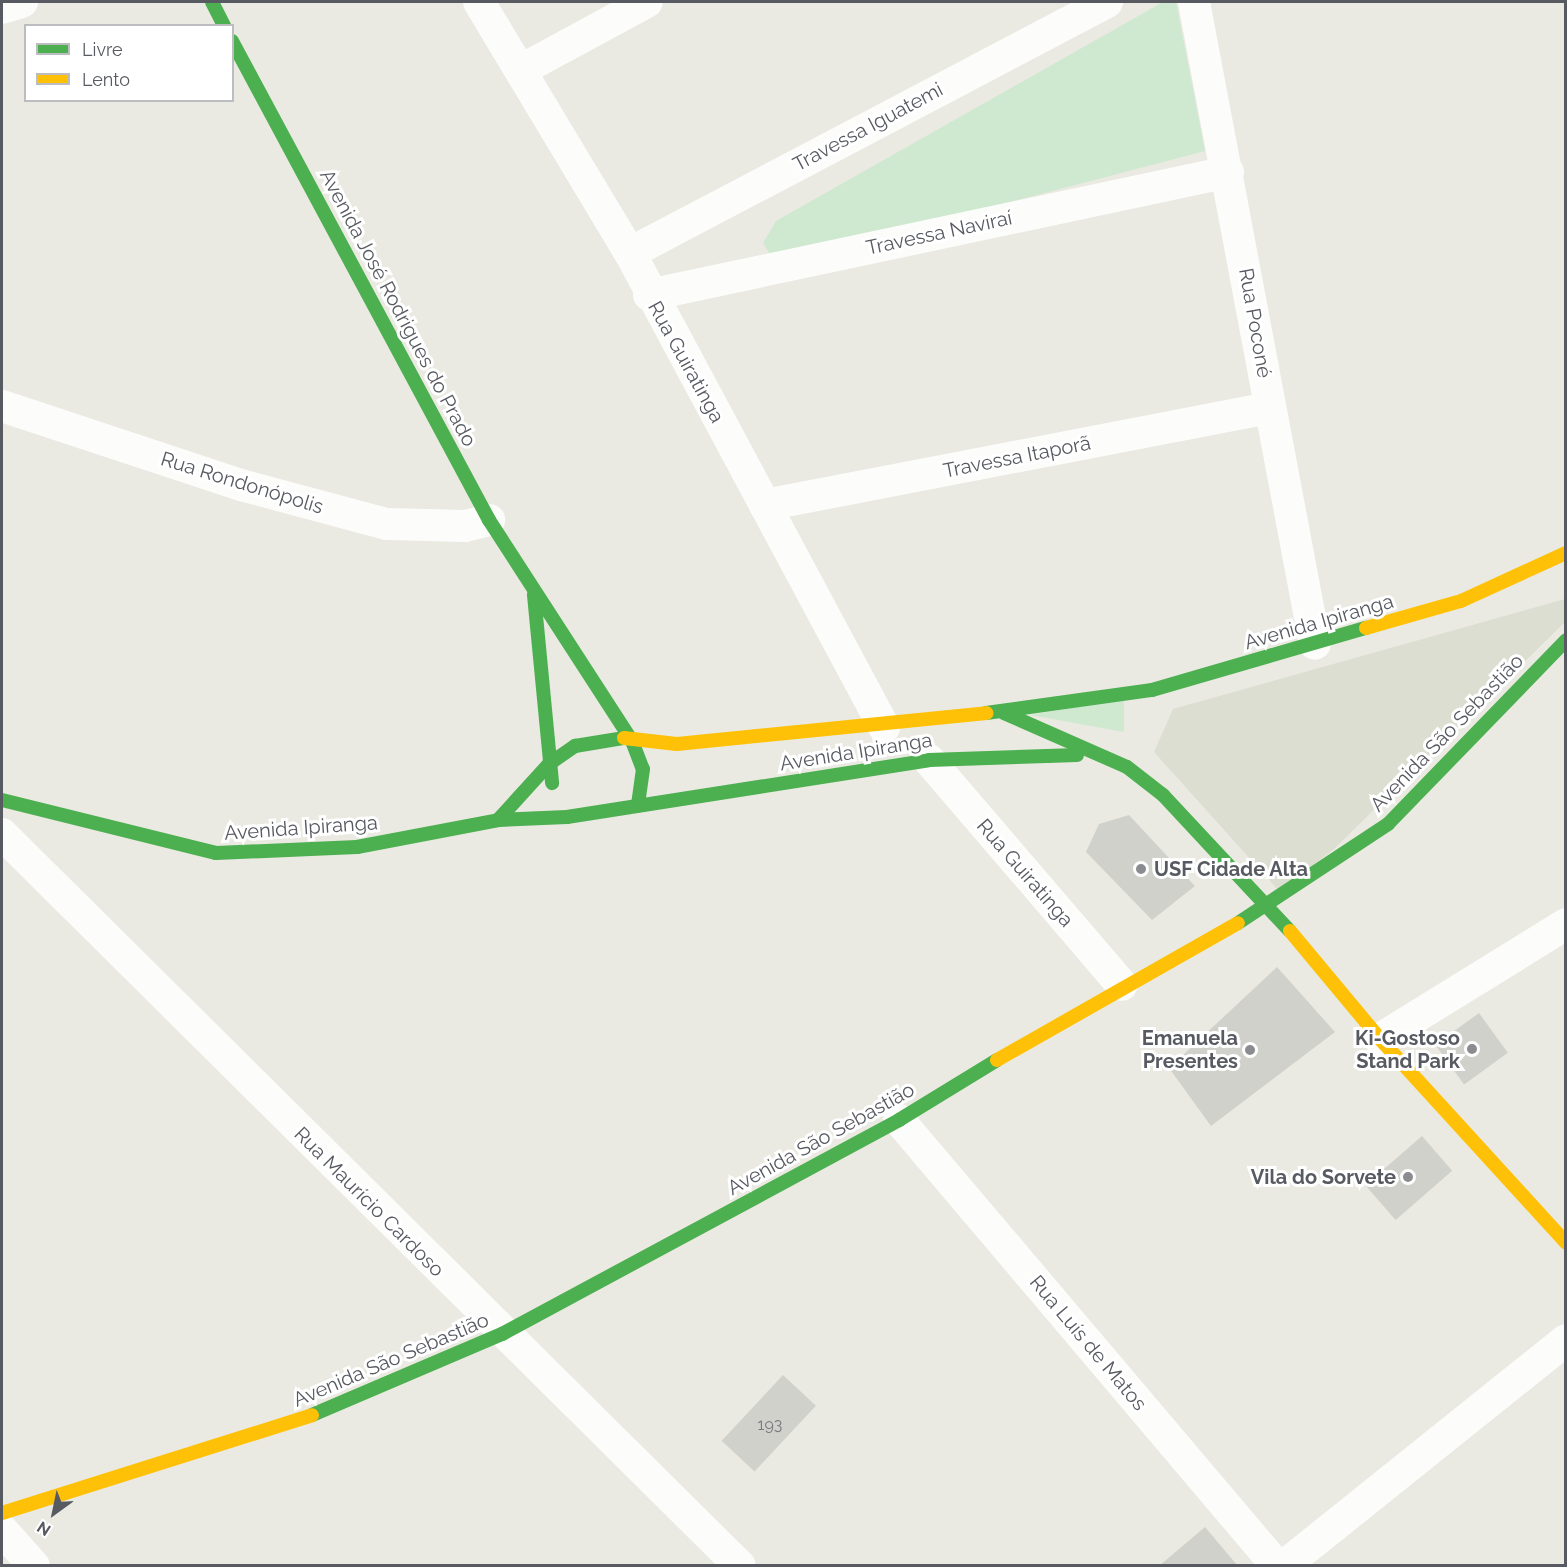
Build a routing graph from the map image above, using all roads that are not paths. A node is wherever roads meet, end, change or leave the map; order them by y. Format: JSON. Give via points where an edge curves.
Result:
{"nodes":[{"id":1,"x":22,"y":2,"type":"edge"},
{"id":2,"x":212,"y":2,"type":"edge"},
{"id":3,"x":479,"y":2,"type":"edge"},
{"id":4,"x":647,"y":2,"type":"edge"},
{"id":5,"x":1107,"y":2,"type":"edge"},
{"id":6,"x":1194,"y":2,"type":"edge"},
{"id":7,"x":2,"y":8,"type":"edge"},
{"id":8,"x":223,"y":24,"type":"edge"},
{"id":9,"x":234,"y":45,"type":"edge"},
{"id":10,"x":521,"y":70,"type":"junction"},
{"id":11,"x":1228,"y":172,"type":"junction"},
{"id":12,"x":630,"y":253,"type":"junction"},
{"id":13,"x":649,"y":295,"type":"junction"},
{"id":14,"x":2,"y":406,"type":"edge"},
{"id":15,"x":1269,"y":408,"type":"junction"},
{"id":16,"x":765,"y":505,"type":"junction"},
{"id":17,"x":489,"y":520,"type":"junction"},
{"id":18,"x":1566,"y":553,"type":"edge"},
{"id":19,"x":534,"y":590,"type":"junction"},
{"id":20,"x":1566,"y":640,"type":"edge"},
{"id":21,"x":1315,"y":645,"type":"junction"},
{"id":22,"x":1004,"y":713,"type":"junction"},
{"id":23,"x":884,"y":727,"type":"junction"},
{"id":24,"x":632,"y":741,"type":"junction"},
{"id":25,"x":1108,"y":757,"type":"junction"},
{"id":26,"x":928,"y":760,"type":"junction"},
{"id":27,"x":549,"y":764,"type":"junction"},
{"id":28,"x":2,"y":800,"type":"edge"},
{"id":29,"x":638,"y":806,"type":"junction"},
{"id":30,"x":567,"y":817,"type":"junction"},
{"id":31,"x":498,"y":820,"type":"junction"},
{"id":32,"x":2,"y":834,"type":"edge"},
{"id":33,"x":1270,"y":906,"type":"junction"},
{"id":34,"x":1566,"y":924,"type":"edge"},
{"id":35,"x":1122,"y":985,"type":"junction"},
{"id":36,"x":1380,"y":1039,"type":"junction"},
{"id":37,"x":900,"y":1120,"type":"junction"},
{"id":38,"x":1566,"y":1243,"type":"edge"},
{"id":39,"x":502,"y":1334,"type":"junction"},
{"id":40,"x":1566,"y":1340,"type":"edge"},
{"id":41,"x":2,"y":1513,"type":"edge"},
{"id":42,"x":2,"y":1530,"type":"edge"},
{"id":43,"x":34,"y":1566,"type":"edge"},
{"id":44,"x":740,"y":1566,"type":"edge"},
{"id":45,"x":1277,"y":1566,"type":"edge"},
{"id":46,"x":1284,"y":1566,"type":"edge"}],
"edges":[{"from":1,"to":7,"type":"street"},
{"from":2,"to":8,"type":"street"},
{"from":3,"to":10,"type":"street","name":"Rua Guiratinga"},
{"from":4,"to":10,"type":"street"},
{"from":5,"to":12,"type":"street","name":"Travessa Iguatemi"},
{"from":6,"to":11,"type":"street","name":"Rua Poconé"},
{"from":9,"to":17,"type":"street","name":"Avenida José Rodrigues do Prado"},
{"from":10,"to":12,"type":"street","name":"Rua Guiratinga"},
{"from":11,"to":13,"type":"street","name":"Travessa Naviraí"},
{"from":11,"to":15,"type":"street","name":"Rua Poconé"},
{"from":12,"to":13,"type":"street","name":"Rua Guiratinga"},
{"from":13,"to":16,"type":"street","name":"Rua Guiratinga"},
{"from":14,"to":17,"type":"street","name":"Rua Rondonópolis","via":[[241,485],[387,524],[465,526]]},
{"from":15,"to":16,"type":"street","name":"Travessa Itaporã"},
{"from":15,"to":21,"type":"street","name":"Rua Poconé"},
{"from":16,"to":23,"type":"street","name":"Rua Guiratinga"},
{"from":17,"to":19,"type":"street","name":"Avenida José Rodrigues do Prado"},
{"from":18,"to":21,"type":"street","name":"Avenida Ipiranga","via":[[1461,601]]},
{"from":19,"to":24,"type":"street","name":"Avenida José Rodrigues do Prado"},
{"from":19,"to":27,"type":"street","name":"Avenida José Rodrigues do Prado"},
{"from":20,"to":33,"type":"street","name":"Avenida São Sebastião","via":[[1388,824]]},
{"from":21,"to":22,"type":"street","name":"Avenida Ipiranga","via":[[1152,690]]},
{"from":22,"to":23,"type":"street","name":"Avenida Ipiranga"},
{"from":22,"to":25,"type":"street","name":"Avenida Ipiranga"},
{"from":23,"to":24,"type":"street","name":"Avenida Ipiranga","via":[[677,744]]},
{"from":24,"to":27,"type":"street","name":"Avenida Ipiranga","via":[[610,736],[575,746]]},
{"from":24,"to":29,"type":"street","via":[[643,769]]},
{"from":25,"to":26,"type":"street","name":"Avenida Ipiranga","via":[[1030,753]]},
{"from":25,"to":33,"type":"street","via":[[1149,782]]},
{"from":26,"to":29,"type":"street","name":"Avenida Ipiranga"},
{"from":26,"to":35,"type":"street","name":"Rua Guiratinga"},
{"from":27,"to":30,"type":"street"},
{"from":27,"to":31,"type":"street","name":"Avenida Ipiranga"},
{"from":28,"to":31,"type":"street","name":"Avenida Ipiranga","via":[[216,853],[357,847]]},
{"from":29,"to":30,"type":"street","name":"Avenida Ipiranga"},
{"from":30,"to":31,"type":"street","name":"Avenida Ipiranga"},
{"from":32,"to":39,"type":"street","name":"Rua Maurício Cardoso"},
{"from":33,"to":35,"type":"street","name":"Avenida São Sebastião"},
{"from":33,"to":36,"type":"street"},
{"from":34,"to":36,"type":"street"},
{"from":35,"to":37,"type":"street","name":"Avenida São Sebastião"},
{"from":36,"to":38,"type":"street"},
{"from":37,"to":39,"type":"street","name":"Avenida São Sebastião"},
{"from":37,"to":45,"type":"street","name":"Rua Luís de Matos"},
{"from":39,"to":41,"type":"street","name":"Avenida São Sebastião","via":[[271,1432]]},
{"from":39,"to":44,"type":"street","name":"Rua Maurício Cardoso"},
{"from":40,"to":46,"type":"street"},
{"from":42,"to":43,"type":"street"}]}
